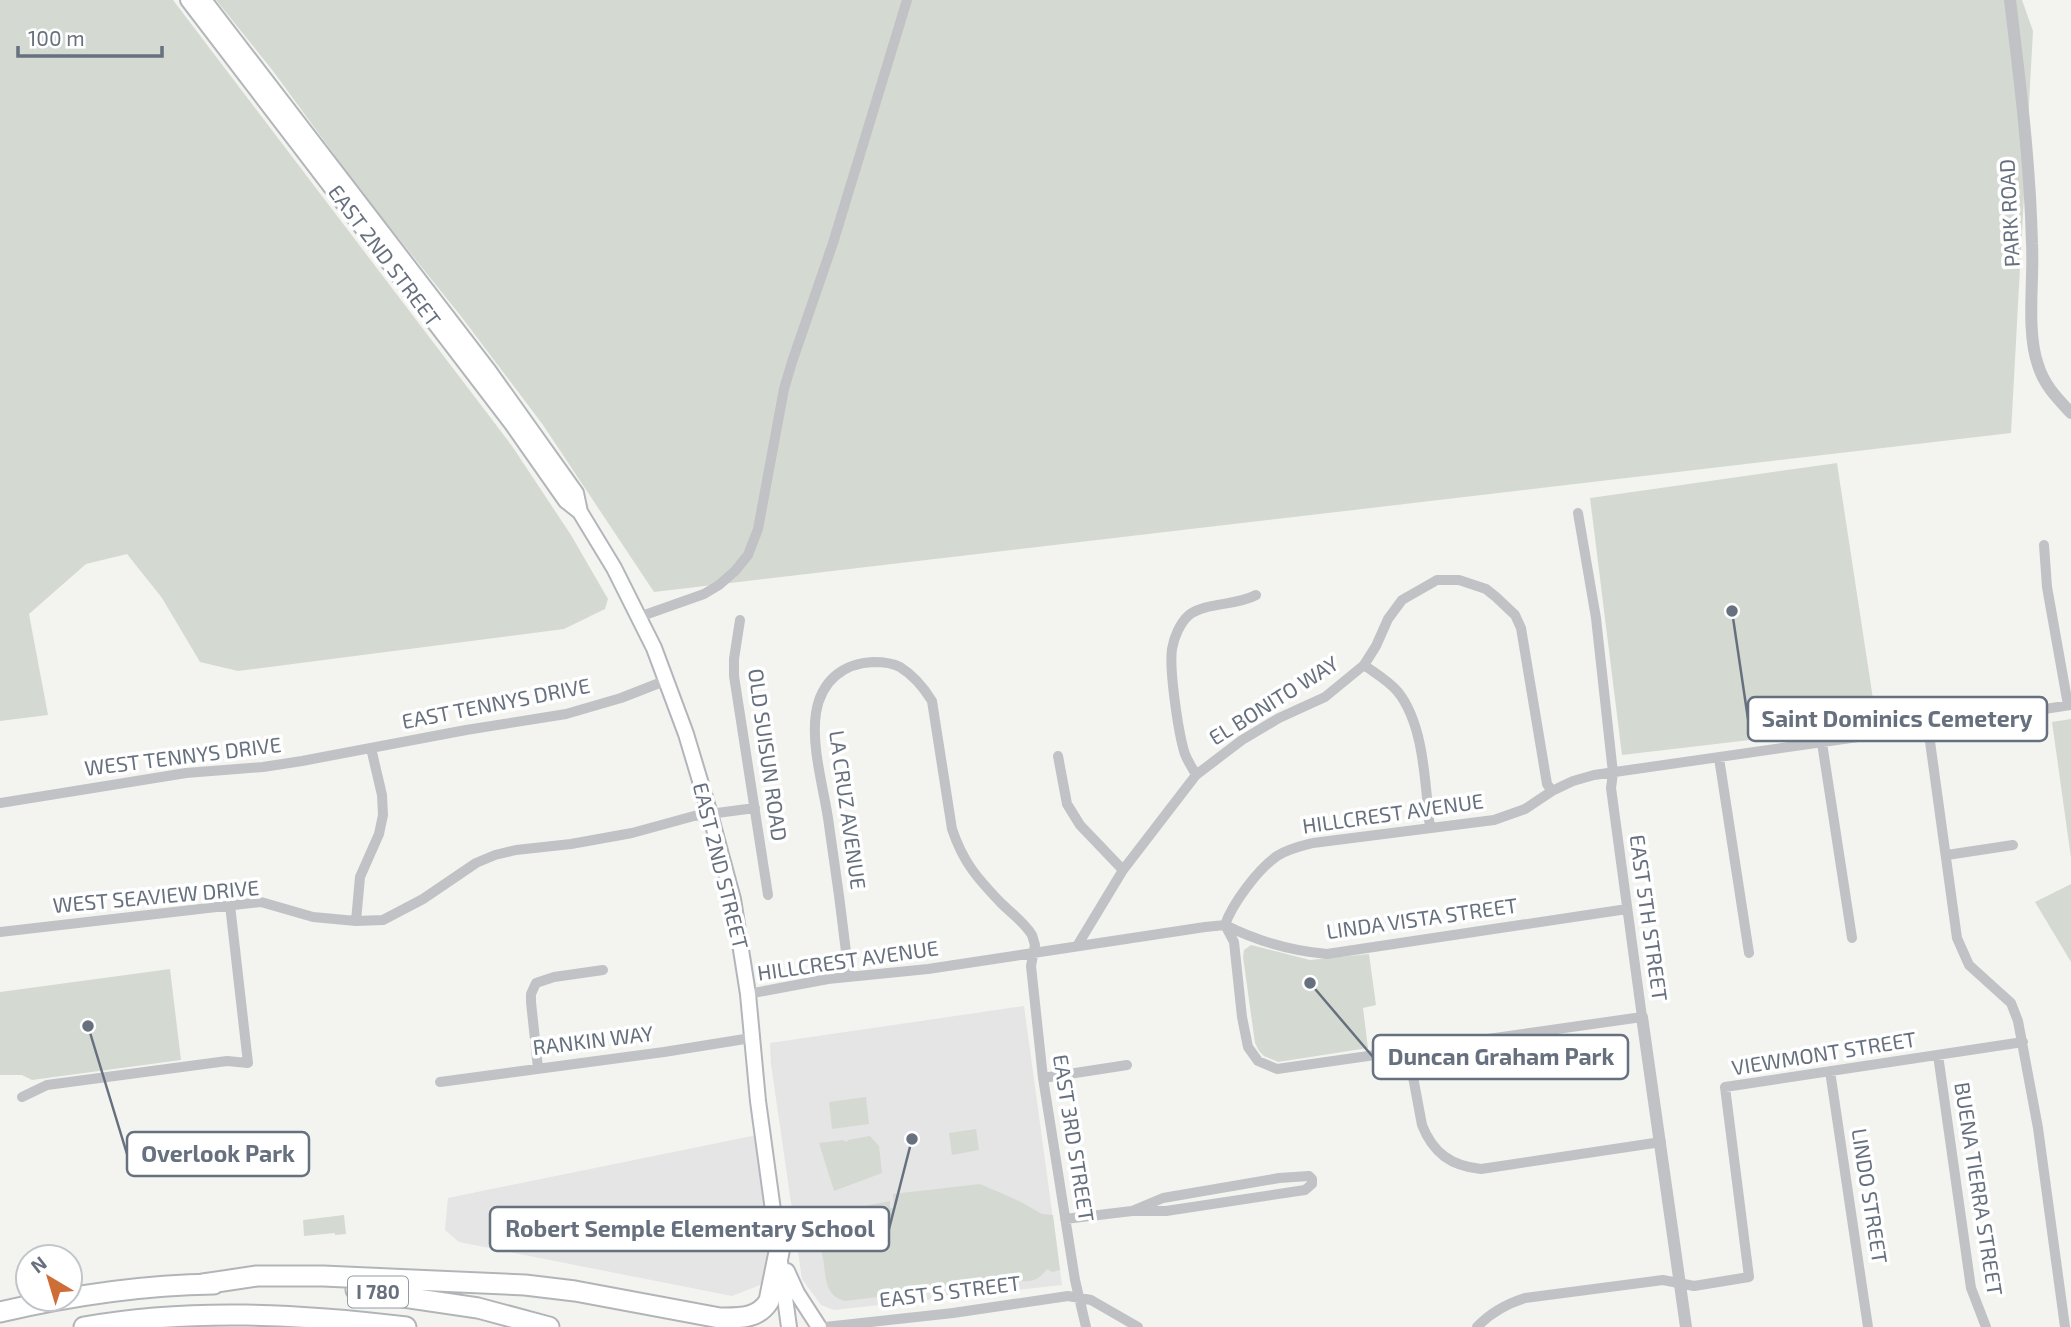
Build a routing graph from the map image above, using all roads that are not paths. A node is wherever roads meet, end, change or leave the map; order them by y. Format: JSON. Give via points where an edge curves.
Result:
{"nodes":[{"id":1,"x":188,"y":0,"type":"edge"},
{"id":2,"x":204,"y":0,"type":"edge"},
{"id":3,"x":907,"y":0,"type":"edge"},
{"id":4,"x":2010,"y":0,"type":"edge"},
{"id":5,"x":2071,"y":413,"type":"edge"},
{"id":6,"x":580,"y":512,"type":"junction"},
{"id":7,"x":1578,"y":513,"type":"dead end"},
{"id":8,"x":2044,"y":545,"type":"dead end"},
{"id":9,"x":1256,"y":595,"type":"dead end"},
{"id":10,"x":639,"y":617,"type":"junction"},
{"id":11,"x":740,"y":620,"type":"dead end"},
{"id":12,"x":1364,"y":665,"type":"junction"},
{"id":13,"x":667,"y":680,"type":"junction"},
{"id":14,"x":2070,"y":705,"type":"edge"},
{"id":15,"x":1928,"y":727,"type":"junction"},
{"id":16,"x":1822,"y":743,"type":"junction"},
{"id":17,"x":371,"y":748,"type":"junction"},
{"id":18,"x":1058,"y":756,"type":"dead end"},
{"id":19,"x":1719,"y":758,"type":"junction"},
{"id":20,"x":1613,"y":772,"type":"junction"},
{"id":21,"x":1196,"y":775,"type":"junction"},
{"id":22,"x":1552,"y":791,"type":"junction"},
{"id":23,"x":0,"y":803,"type":"edge"},
{"id":24,"x":755,"y":808,"type":"junction"},
{"id":25,"x":710,"y":814,"type":"junction"},
{"id":26,"x":1430,"y":828,"type":"junction"},
{"id":27,"x":2013,"y":845,"type":"dead end"},
{"id":28,"x":1947,"y":855,"type":"junction"},
{"id":29,"x":1124,"y":870,"type":"junction"},
{"id":30,"x":768,"y":895,"type":"dead end"},
{"id":31,"x":230,"y":905,"type":"junction"},
{"id":32,"x":1627,"y":909,"type":"junction"},
{"id":33,"x":356,"y":921,"type":"junction"},
{"id":34,"x":1225,"y":926,"type":"junction"},
{"id":35,"x":0,"y":932,"type":"edge"},
{"id":36,"x":1852,"y":938,"type":"dead end"},
{"id":37,"x":1077,"y":946,"type":"junction"},
{"id":38,"x":1749,"y":953,"type":"dead end"},
{"id":39,"x":1034,"y":954,"type":"junction"},
{"id":40,"x":603,"y":970,"type":"dead end"},
{"id":41,"x":849,"y":976,"type":"junction"},
{"id":42,"x":748,"y":994,"type":"junction"},
{"id":43,"x":1642,"y":1017,"type":"junction"},
{"id":44,"x":751,"y":1038,"type":"junction"},
{"id":45,"x":2023,"y":1042,"type":"junction"},
{"id":46,"x":1408,"y":1050,"type":"junction"},
{"id":47,"x":1938,"y":1055,"type":"junction"},
{"id":48,"x":1127,"y":1065,"type":"dead end"},
{"id":49,"x":538,"y":1068,"type":"junction"},
{"id":50,"x":1830,"y":1071,"type":"junction"},
{"id":51,"x":1043,"y":1078,"type":"junction"},
{"id":52,"x":440,"y":1082,"type":"dead end"},
{"id":53,"x":22,"y":1097,"type":"dead end"},
{"id":54,"x":1661,"y":1142,"type":"junction"},
{"id":55,"x":1132,"y":1211,"type":"junction"},
{"id":56,"x":1065,"y":1219,"type":"junction"},
{"id":57,"x":779,"y":1252,"type":"junction"},
{"id":58,"x":1680,"y":1283,"type":"junction"},
{"id":59,"x":204,"y":1284,"type":"junction"},
{"id":60,"x":1081,"y":1298,"type":"junction"},
{"id":61,"x":0,"y":1312,"type":"edge"},
{"id":62,"x":720,"y":1318,"type":"junction"},
{"id":63,"x":84,"y":1327,"type":"edge"},
{"id":64,"x":407,"y":1327,"type":"edge"},
{"id":65,"x":549,"y":1327,"type":"edge"},
{"id":66,"x":748,"y":1327,"type":"edge"},
{"id":67,"x":789,"y":1327,"type":"edge"},
{"id":68,"x":819,"y":1327,"type":"edge"},
{"id":69,"x":825,"y":1327,"type":"edge"},
{"id":70,"x":1086,"y":1327,"type":"edge"},
{"id":71,"x":1138,"y":1327,"type":"edge"},
{"id":72,"x":1478,"y":1327,"type":"edge"},
{"id":73,"x":1686,"y":1327,"type":"edge"},
{"id":74,"x":1868,"y":1327,"type":"edge"},
{"id":75,"x":1986,"y":1327,"type":"edge"},
{"id":76,"x":2065,"y":1327,"type":"edge"}],
"edges":[{"from":1,"to":6,"type":"main road","name":"EAST 2ND STREET","via":[[566,501]]},
{"from":2,"to":6,"type":"main road","name":"EAST 2ND STREET","via":[[497,382],[576,493]]},
{"from":3,"to":10,"type":"street","via":[[792,362],[758,529],[748,555],[736,571],[704,594]]},
{"from":4,"to":5,"type":"street","name":"PARK ROAD","via":[[2029,185],[2034,353],[2044,380]]},
{"from":6,"to":10,"type":"main road","name":"EAST 2ND STREET"},
{"from":7,"to":20,"type":"street","name":"EAST 5TH STREET","via":[[1596,618]]},
{"from":8,"to":14,"type":"street","via":[[2047,587]]},
{"from":9,"to":21,"type":"street","via":[[1200,609],[1176,635],[1174,686],[1184,752]]},
{"from":10,"to":13,"type":"main road","name":"EAST 2ND STREET"},
{"from":11,"to":24,"type":"street","name":"OLD SUISUN ROAD","via":[[734,676]]},
{"from":12,"to":21,"type":"street","name":"EL BONITO WAY","via":[[1325,697],[1242,740]]},
{"from":12,"to":22,"type":"street","name":"EL BONITO WAY","via":[[1402,600],[1437,580],[1459,580],[1486,589],[1515,615],[1521,628],[1547,784]]},
{"from":12,"to":26,"type":"street","via":[[1392,685],[1411,717],[1420,745]]},
{"from":13,"to":17,"type":"street","name":"EAST TENNYS DRIVE","via":[[566,714]]},
{"from":13,"to":25,"type":"main road","name":"EAST 2ND STREET"},
{"from":14,"to":15,"type":"street","name":"HILLCREST AVENUE"},
{"from":15,"to":16,"type":"street","name":"HILLCREST AVENUE"},
{"from":15,"to":28,"type":"street"},
{"from":16,"to":19,"type":"street","name":"HILLCREST AVENUE"},
{"from":16,"to":36,"type":"street"},
{"from":17,"to":23,"type":"street","name":"WEST TENNYS DRIVE"},
{"from":17,"to":33,"type":"street","via":[[383,815],[360,877]]},
{"from":18,"to":29,"type":"street","via":[[1067,804],[1080,825]]},
{"from":19,"to":20,"type":"street","name":"HILLCREST AVENUE"},
{"from":19,"to":38,"type":"street"},
{"from":20,"to":22,"type":"street","name":"HILLCREST AVENUE"},
{"from":20,"to":32,"type":"street","name":"EAST 5TH STREET","via":[[1611,789]]},
{"from":21,"to":29,"type":"street","name":"EL BONITO WAY"},
{"from":22,"to":26,"type":"street","name":"HILLCREST AVENUE","via":[[1506,817]]},
{"from":24,"to":25,"type":"street","name":"WEST SEAVIEW DRIVE"},
{"from":24,"to":30,"type":"street","name":"OLD SUISUN ROAD"},
{"from":25,"to":33,"type":"street","name":"WEST SEAVIEW DRIVE","via":[[583,842],[495,855],[383,920]]},
{"from":25,"to":42,"type":"main road","name":"EAST 2ND STREET","via":[[733,899]]},
{"from":26,"to":34,"type":"street","name":"HILLCREST AVENUE","via":[[1293,848],[1261,870]]},
{"from":27,"to":28,"type":"street"},
{"from":28,"to":45,"type":"street","via":[[1957,938],[1969,965],[2011,1003]]},
{"from":29,"to":37,"type":"street","name":"EL BONITO WAY"},
{"from":31,"to":33,"type":"street","name":"WEST SEAVIEW DRIVE","via":[[261,902],[313,917]]},
{"from":31,"to":35,"type":"street","name":"WEST SEAVIEW DRIVE"},
{"from":31,"to":53,"type":"street","via":[[248,1063],[227,1061],[47,1085]]},
{"from":32,"to":34,"type":"street","name":"LINDA VISTA STREET","via":[[1327,954],[1301,952]]},
{"from":32,"to":43,"type":"street","name":"EAST 5TH STREET"},
{"from":34,"to":37,"type":"street","name":"HILLCREST AVENUE"},
{"from":34,"to":46,"type":"street","via":[[1234,942],[1248,1047],[1258,1061],[1278,1069]]},
{"from":37,"to":39,"type":"street","name":"HILLCREST AVENUE"},
{"from":39,"to":41,"type":"street","name":"HILLCREST AVENUE"},
{"from":39,"to":41,"type":"street","name":"LA CRUZ AVENUE","via":[[1029,930],[976,876],[958,846],[932,701],[898,666],[862,662],[844,668],[830,681],[816,713]]},
{"from":39,"to":51,"type":"street","name":"EAST 3RD STREET","via":[[1031,966]]},
{"from":40,"to":49,"type":"street","via":[[536,983],[531,1002]]},
{"from":41,"to":42,"type":"street","name":"HILLCREST AVENUE"},
{"from":42,"to":44,"type":"main road","name":"EAST 2ND STREET"},
{"from":43,"to":46,"type":"street"},
{"from":43,"to":54,"type":"street","name":"EAST 5TH STREET"},
{"from":44,"to":49,"type":"street","name":"RANKIN WAY"},
{"from":44,"to":57,"type":"main road","name":"EAST 2ND STREET"},
{"from":45,"to":47,"type":"street","name":"VIEWMONT STREET"},
{"from":45,"to":76,"type":"street"},
{"from":46,"to":54,"type":"street","via":[[1426,1135],[1443,1157],[1459,1165],[1481,1169]]},
{"from":47,"to":50,"type":"street","name":"VIEWMONT STREET"},
{"from":47,"to":75,"type":"street","name":"BUENA TIERRA STREET","via":[[1971,1288]]},
{"from":48,"to":51,"type":"street"},
{"from":49,"to":52,"type":"street","name":"RANKIN WAY"},
{"from":50,"to":58,"type":"street","name":"VIEWMONT STREET","via":[[1725,1087],[1749,1277],[1694,1286]]},
{"from":50,"to":74,"type":"street","name":"LINDO STREET"},
{"from":51,"to":56,"type":"street","name":"EAST 3RD STREET"},
{"from":54,"to":58,"type":"street","name":"EAST 5TH STREET"},
{"from":55,"to":55,"type":"street","via":[[1166,1211],[1305,1191],[1312,1179],[1301,1175],[1163,1198]]},
{"from":55,"to":56,"type":"street"},
{"from":56,"to":60,"type":"street","name":"EAST 3RD STREET"},
{"from":57,"to":62,"type":"highway","via":[[774,1288],[765,1308],[744,1318]]},
{"from":57,"to":67,"type":"main road","name":"EAST 2ND STREET"},
{"from":57,"to":68,"type":"main road"},
{"from":58,"to":72,"type":"street","name":"VIEWMONT STREET","via":[[1663,1280],[1525,1298],[1494,1311]]},
{"from":58,"to":73,"type":"street","name":"EAST 5TH STREET"},
{"from":59,"to":61,"type":"highway","number":"I 780","via":[[116,1292]]},
{"from":59,"to":62,"type":"highway","via":[[257,1276],[323,1276],[525,1285]]},
{"from":59,"to":65,"type":"highway","number":"I 780","via":[[383,1292],[478,1308]]},
{"from":60,"to":69,"type":"street","name":"EAST S STREET"},
{"from":60,"to":70,"type":"street","name":"EAST 3RD STREET"},
{"from":60,"to":71,"type":"street"},
{"from":62,"to":66,"type":"highway"},
{"from":63,"to":64,"type":"highway","number":"I 780","via":[[253,1315]]}]}
